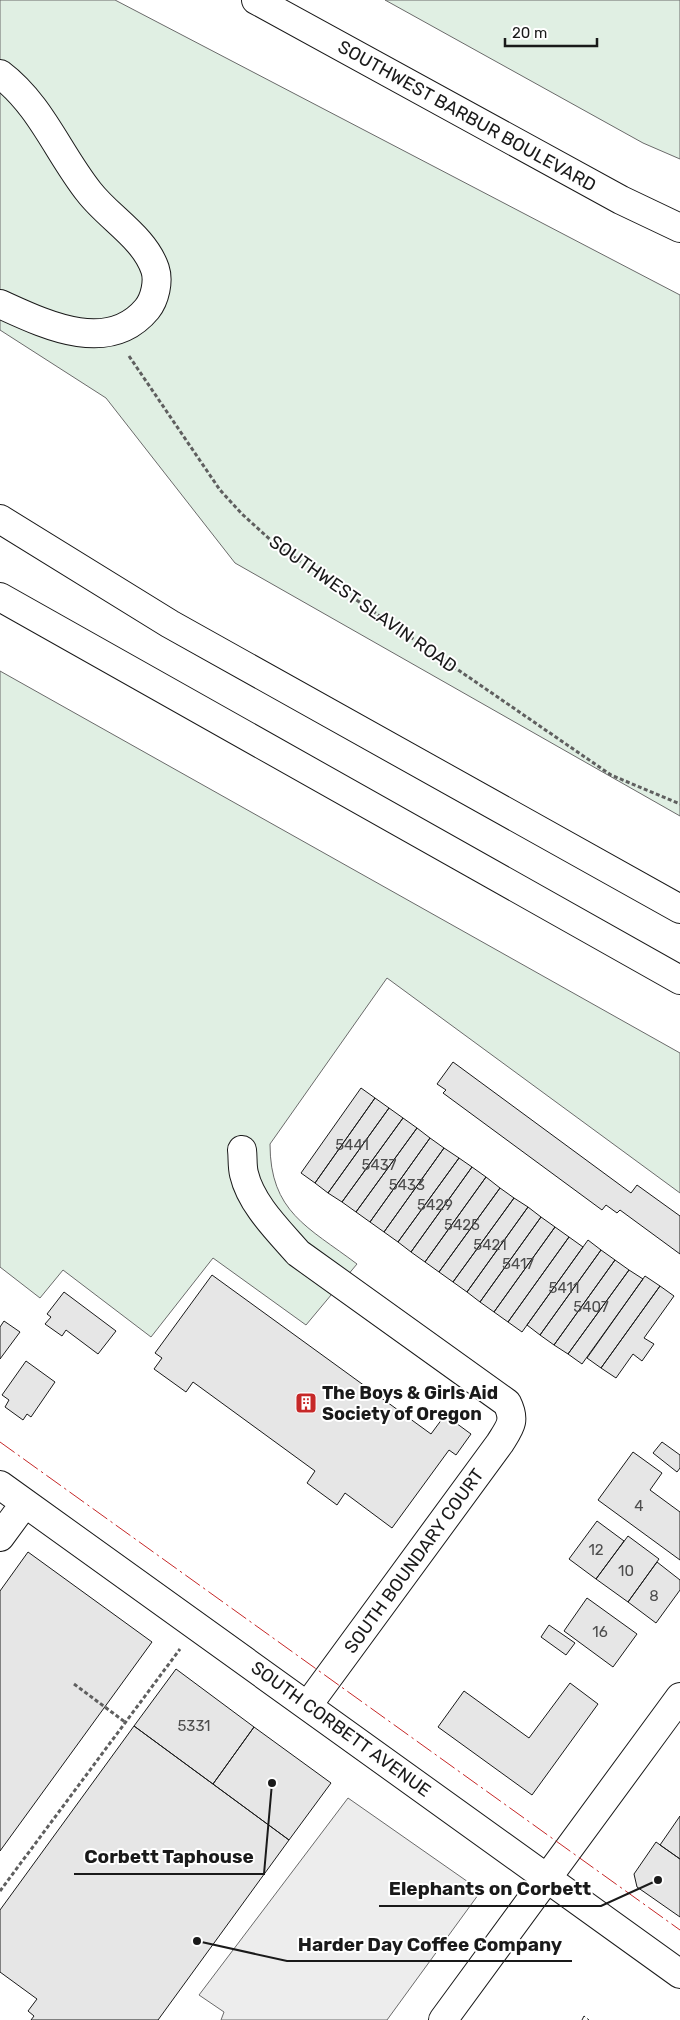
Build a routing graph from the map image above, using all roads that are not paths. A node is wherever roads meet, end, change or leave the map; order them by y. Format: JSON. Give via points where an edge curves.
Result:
{"nodes":[{"id":1,"x":256,"y":0,"type":"edge"},
{"id":2,"x":0,"y":74,"type":"edge"},
{"id":3,"x":680,"y":228,"type":"edge"},
{"id":4,"x":0,"y":304,"type":"edge"},
{"id":5,"x":0,"y":519,"type":"edge"},
{"id":6,"x":0,"y":597,"type":"edge"},
{"id":7,"x":680,"y":909,"type":"edge"},
{"id":8,"x":680,"y":980,"type":"edge"},
{"id":9,"x":242,"y":1150,"type":"dead end"},
{"id":10,"x":0,"y":1485,"type":"edge"},
{"id":11,"x":25,"y":1503,"type":"junction"},
{"id":12,"x":0,"y":1537,"type":"edge"},
{"id":13,"x":680,"y":1697,"type":"edge"},
{"id":14,"x":308,"y":1705,"type":"junction"},
{"id":15,"x":547,"y":1878,"type":"junction"},
{"id":16,"x":680,"y":1974,"type":"edge"},
{"id":17,"x":443,"y":2020,"type":"edge"}],
"edges":[{"from":1,"to":3,"type":"main road","name":"SOUTHWEST BARBUR BOULEVARD","via":[[621,200]]},
{"from":2,"to":4,"type":"main road","via":[[26,99],[89,193],[147,252],[156,271],[152,302],[140,317],[112,330],[91,334],[65,331]]},
{"from":5,"to":7,"type":"main road","via":[[170,624]]},
{"from":6,"to":8,"type":"main road"},
{"from":9,"to":14,"type":"main road","name":"SOUTH BOUNDARY COURT","via":[[244,1174],[257,1203],[298,1253],[507,1404],[512,1414],[510,1427],[500,1443]]},
{"from":10,"to":11,"type":"main road","name":"SOUTH CORBETT AVENUE"},
{"from":11,"to":12,"type":"main road"},
{"from":11,"to":14,"type":"main road","name":"SOUTH CORBETT AVENUE"},
{"from":13,"to":15,"type":"main road"},
{"from":14,"to":15,"type":"main road","name":"SOUTH CORBETT AVENUE"},
{"from":15,"to":16,"type":"main road","name":"SOUTH CORBETT AVENUE"},
{"from":15,"to":17,"type":"main road"}]}
